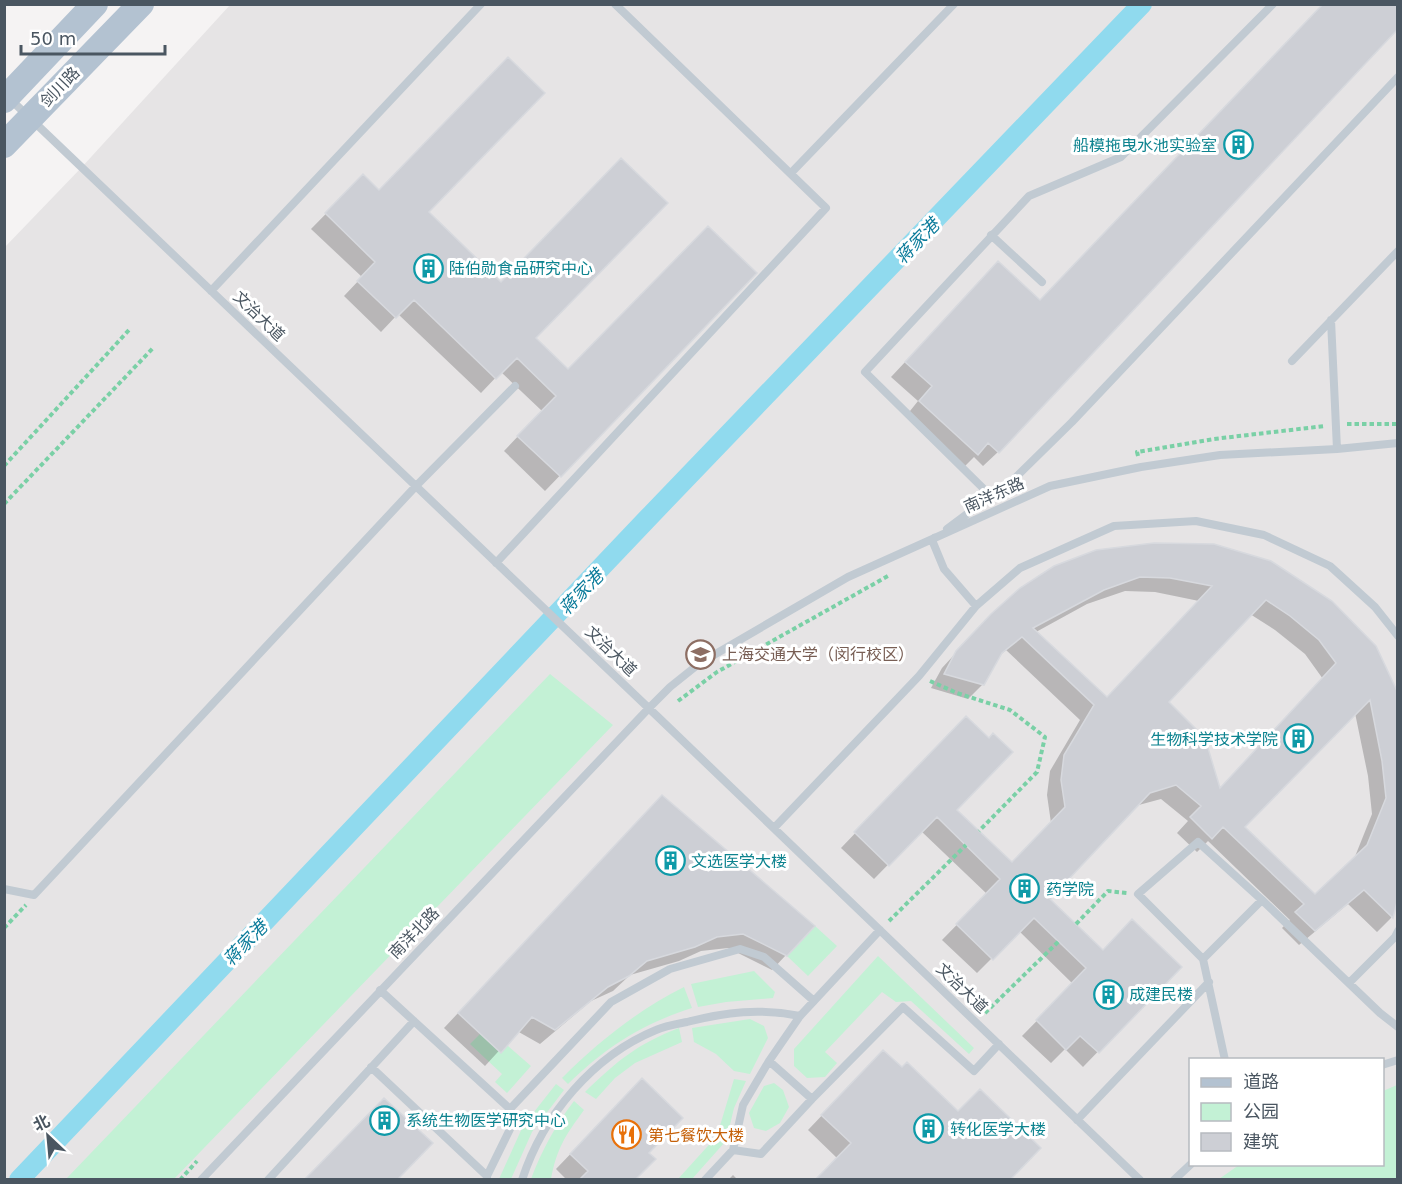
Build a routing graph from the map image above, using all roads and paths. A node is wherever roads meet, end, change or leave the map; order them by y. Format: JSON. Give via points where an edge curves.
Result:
{"nodes":[{"id":1,"x":95,"y":4,"type":"edge"},
{"id":2,"x":141,"y":4,"type":"edge"},
{"id":3,"x":481,"y":4,"type":"edge"},
{"id":4,"x":615,"y":4,"type":"edge"},
{"id":5,"x":954,"y":4,"type":"edge"},
{"id":6,"x":1273,"y":4,"type":"edge"},
{"id":7,"x":1398,"y":77,"type":"edge"},
{"id":8,"x":6,"y":98,"type":"edge"},
{"id":9,"x":30,"y":119,"type":"junction"},
{"id":10,"x":4,"y":145,"type":"edge"},
{"id":11,"x":791,"y":173,"type":"junction"},
{"id":12,"x":991,"y":235,"type":"junction"},
{"id":13,"x":1398,"y":251,"type":"edge"},
{"id":14,"x":1042,"y":282,"type":"dead end"},
{"id":15,"x":211,"y":291,"type":"junction"},
{"id":16,"x":1331,"y":320,"type":"junction"},
{"id":17,"x":129,"y":330,"type":"dead end"},
{"id":18,"x":154,"y":347,"type":"dead end"},
{"id":19,"x":1292,"y":361,"type":"dead end"},
{"id":20,"x":515,"y":386,"type":"dead end"},
{"id":21,"x":1336,"y":424,"type":"junction"},
{"id":22,"x":1398,"y":424,"type":"edge"},
{"id":23,"x":1398,"y":443,"type":"edge"},
{"id":24,"x":1337,"y":449,"type":"junction"},
{"id":25,"x":4,"y":466,"type":"edge"},
{"id":26,"x":1141,"y":467,"type":"junction"},
{"id":27,"x":416,"y":486,"type":"junction"},
{"id":28,"x":992,"y":497,"type":"junction"},
{"id":29,"x":4,"y":504,"type":"edge"},
{"id":30,"x":932,"y":540,"type":"junction"},
{"id":31,"x":496,"y":563,"type":"junction"},
{"id":32,"x":898,"y":571,"type":"dead end"},
{"id":33,"x":976,"y":606,"type":"junction"},
{"id":34,"x":1398,"y":636,"type":"edge"},
{"id":35,"x":919,"y":676,"type":"junction"},
{"id":36,"x":649,"y":708,"type":"junction"},
{"id":37,"x":658,"y":717,"type":"junction"},
{"id":38,"x":774,"y":828,"type":"junction"},
{"id":39,"x":979,"y":831,"type":"dead end"},
{"id":40,"x":966,"y":845,"type":"dead end"},
{"id":41,"x":4,"y":889,"type":"edge"},
{"id":42,"x":1138,"y":894,"type":"junction"},
{"id":43,"x":34,"y":895,"type":"junction"},
{"id":44,"x":1262,"y":900,"type":"junction"},
{"id":45,"x":1076,"y":924,"type":"dead end"},
{"id":46,"x":4,"y":928,"type":"edge"},
{"id":47,"x":880,"y":930,"type":"junction"},
{"id":48,"x":1398,"y":931,"type":"edge"},
{"id":49,"x":1059,"y":941,"type":"dead end"},
{"id":50,"x":1203,"y":959,"type":"junction"},
{"id":51,"x":1209,"y":982,"type":"junction"},
{"id":52,"x":1349,"y":984,"type":"junction"},
{"id":53,"x":380,"y":990,"type":"junction"},
{"id":54,"x":814,"y":1001,"type":"junction"},
{"id":55,"x":800,"y":1016,"type":"junction"},
{"id":56,"x":414,"y":1021,"type":"junction"},
{"id":57,"x":976,"y":1022,"type":"junction"},
{"id":58,"x":1398,"y":1026,"type":"edge"},
{"id":59,"x":999,"y":1044,"type":"junction"},
{"id":60,"x":1225,"y":1058,"type":"edge"},
{"id":61,"x":769,"y":1061,"type":"junction"},
{"id":62,"x":371,"y":1067,"type":"junction"},
{"id":63,"x":812,"y":1099,"type":"junction"},
{"id":64,"x":510,"y":1109,"type":"junction"},
{"id":65,"x":1077,"y":1120,"type":"junction"},
{"id":66,"x":734,"y":1150,"type":"junction"},
{"id":67,"x":1189,"y":1166,"type":"edge"},
{"id":68,"x":487,"y":1178,"type":"edge"},
{"id":69,"x":201,"y":1179,"type":"edge"},
{"id":70,"x":268,"y":1179,"type":"edge"},
{"id":71,"x":522,"y":1179,"type":"edge"},
{"id":72,"x":705,"y":1179,"type":"edge"},
{"id":73,"x":1140,"y":1179,"type":"edge"},
{"id":74,"x":1174,"y":1179,"type":"edge"}],
"edges":[{"from":1,"to":8,"type":"main road","name":"剑川路"},
{"from":2,"to":9,"type":"main road","name":"剑川路"},
{"from":3,"to":15,"type":"lane"},
{"from":4,"to":11,"type":"lane"},
{"from":5,"to":11,"type":"lane"},
{"from":6,"to":12,"type":"lane","via":[[1120,157],[1029,196]]},
{"from":7,"to":28,"type":"lane","via":[[1072,422]]},
{"from":8,"to":9,"type":"lane","name":"文治大道"},
{"from":9,"to":10,"type":"main road","name":"剑川路"},
{"from":9,"to":15,"type":"lane","name":"文治大道"},
{"from":11,"to":31,"type":"lane","via":[[826,208]]},
{"from":12,"to":14,"type":"lane"},
{"from":12,"to":28,"type":"lane","via":[[865,372]]},
{"from":13,"to":16,"type":"lane"},
{"from":15,"to":27,"type":"lane","name":"文治大道"},
{"from":16,"to":19,"type":"lane"},
{"from":16,"to":21,"type":"lane"},
{"from":17,"to":25,"type":"path"},
{"from":18,"to":29,"type":"path"},
{"from":20,"to":27,"type":"lane"},
{"from":21,"to":22,"type":"path"},
{"from":21,"to":24,"type":"lane"},
{"from":21,"to":26,"type":"path","via":[[1137,452]]},
{"from":23,"to":24,"type":"lane","name":"南洋东路"},
{"from":24,"to":26,"type":"lane","name":"南洋东路","via":[[1220,455]]},
{"from":26,"to":30,"type":"lane","name":"南洋东路","via":[[1050,486]]},
{"from":27,"to":31,"type":"lane","name":"文治大道"},
{"from":27,"to":43,"type":"lane"},
{"from":28,"to":30,"type":"lane"},
{"from":30,"to":33,"type":"lane","via":[[944,569]]},
{"from":30,"to":36,"type":"lane","name":"南洋东路","via":[[848,577],[732,644],[700,663]]},
{"from":31,"to":36,"type":"lane","name":"文治大道"},
{"from":32,"to":37,"type":"path","via":[[717,672]]},
{"from":33,"to":34,"type":"lane","via":[[1020,568],[1114,526],[1196,521],[1264,535],[1330,566],[1375,607]]},
{"from":33,"to":35,"type":"lane"},
{"from":35,"to":38,"type":"lane"},
{"from":35,"to":39,"type":"path","via":[[1010,710],[1045,737],[1038,772]]},
{"from":36,"to":37,"type":"lane","name":"文治大道"},
{"from":36,"to":53,"type":"lane","name":"南洋北路"},
{"from":37,"to":38,"type":"lane","name":"文治大道"},
{"from":38,"to":47,"type":"lane","name":"文治大道"},
{"from":40,"to":47,"type":"path"},
{"from":41,"to":43,"type":"lane"},
{"from":42,"to":44,"type":"lane","via":[[1198,842]]},
{"from":42,"to":45,"type":"path","via":[[1108,891]]},
{"from":42,"to":50,"type":"lane"},
{"from":43,"to":46,"type":"path"},
{"from":44,"to":50,"type":"lane"},
{"from":44,"to":52,"type":"lane"},
{"from":47,"to":54,"type":"lane"},
{"from":47,"to":57,"type":"lane","name":"文治大道"},
{"from":48,"to":52,"type":"lane"},
{"from":49,"to":57,"type":"path"},
{"from":50,"to":51,"type":"lane"},
{"from":51,"to":60,"type":"lane"},
{"from":51,"to":65,"type":"lane"},
{"from":52,"to":58,"type":"lane"},
{"from":53,"to":56,"type":"lane"},
{"from":53,"to":69,"type":"lane","name":"南洋北路"},
{"from":54,"to":55,"type":"lane"},
{"from":54,"to":64,"type":"lane","via":[[764,957],[740,949],[670,969],[611,1002]]},
{"from":55,"to":61,"type":"lane"},
{"from":55,"to":71,"type":"lane","via":[[774,1011],[724,1013],[656,1029],[620,1050],[586,1076],[555,1113]]},
{"from":56,"to":62,"type":"lane"},
{"from":56,"to":64,"type":"lane"},
{"from":57,"to":59,"type":"lane","name":"文治大道"},
{"from":59,"to":63,"type":"lane","via":[[974,1071],[903,1007]]},
{"from":59,"to":65,"type":"lane","name":"文治大道"},
{"from":61,"to":63,"type":"lane"},
{"from":61,"to":66,"type":"lane","via":[[743,1105]]},
{"from":62,"to":68,"type":"lane"},
{"from":62,"to":70,"type":"lane"},
{"from":63,"to":66,"type":"lane","via":[[761,1154]]},
{"from":64,"to":68,"type":"lane","via":[[513,1123]]},
{"from":65,"to":73,"type":"lane","name":"文治大道"},
{"from":66,"to":72,"type":"lane"},
{"from":67,"to":74,"type":"lane"}]}
